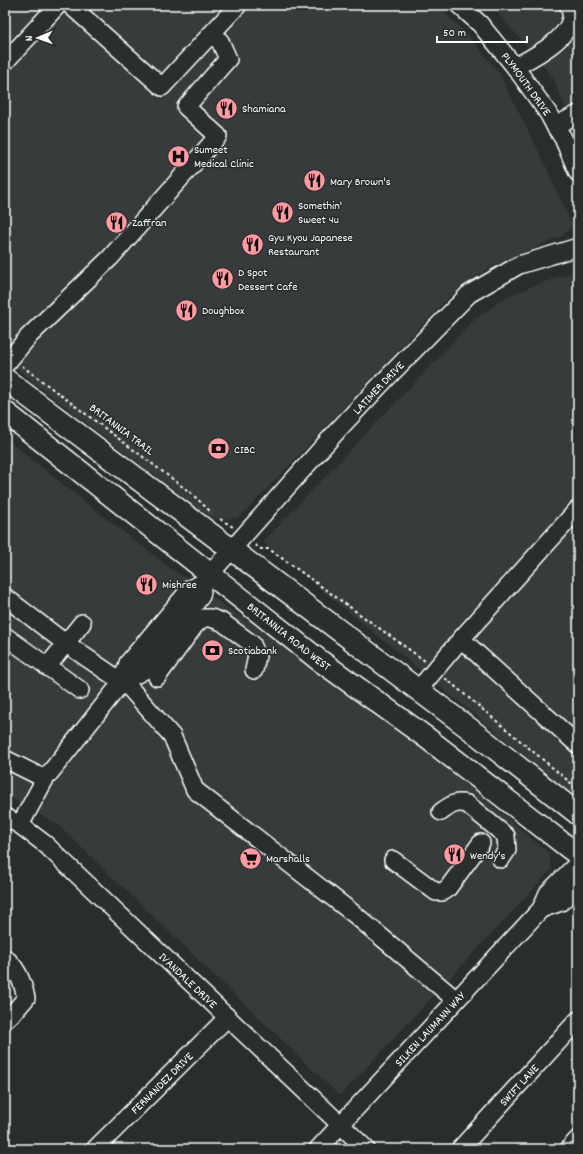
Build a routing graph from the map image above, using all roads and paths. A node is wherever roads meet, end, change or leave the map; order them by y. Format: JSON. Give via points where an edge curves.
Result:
{"nodes":[{"id":1,"x":58,"y":5,"type":"edge"},
{"id":2,"x":70,"y":5,"type":"edge"},
{"id":3,"x":238,"y":5,"type":"edge"},
{"id":4,"x":459,"y":5,"type":"edge"},
{"id":5,"x":570,"y":6,"type":"edge"},
{"id":6,"x":210,"y":35,"type":"junction"},
{"id":7,"x":5,"y":62,"type":"edge"},
{"id":8,"x":515,"y":67,"type":"junction"},
{"id":9,"x":578,"y":114,"type":"edge"},
{"id":10,"x":555,"y":126,"type":"junction"},
{"id":11,"x":578,"y":173,"type":"edge"},
{"id":12,"x":578,"y":247,"type":"edge"},
{"id":13,"x":8,"y":361,"type":"edge"},
{"id":14,"x":5,"y":379,"type":"edge"},
{"id":15,"x":5,"y":412,"type":"edge"},
{"id":16,"x":578,"y":509,"type":"edge"},
{"id":17,"x":226,"y":522,"type":"dead end"},
{"id":18,"x":231,"y":550,"type":"junction"},
{"id":19,"x":206,"y":578,"type":"junction"},
{"id":20,"x":5,"y":597,"type":"edge"},
{"id":21,"x":82,"y":623,"type":"dead end"},
{"id":22,"x":5,"y":636,"type":"edge"},
{"id":23,"x":186,"y":638,"type":"junction"},
{"id":24,"x":461,"y":639,"type":"junction"},
{"id":25,"x":66,"y":643,"type":"junction"},
{"id":26,"x":47,"y":666,"type":"junction"},
{"id":27,"x":254,"y":670,"type":"dead end"},
{"id":28,"x":122,"y":682,"type":"junction"},
{"id":29,"x":80,"y":690,"type":"dead end"},
{"id":30,"x":418,"y":690,"type":"junction"},
{"id":31,"x":578,"y":745,"type":"edge"},
{"id":32,"x":5,"y":759,"type":"edge"},
{"id":33,"x":45,"y":779,"type":"junction"},
{"id":34,"x":441,"y":812,"type":"dead end"},
{"id":35,"x":578,"y":814,"type":"edge"},
{"id":36,"x":12,"y":821,"type":"edge"},
{"id":37,"x":481,"y":844,"type":"dead end"},
{"id":38,"x":578,"y":855,"type":"edge"},
{"id":39,"x":501,"y":859,"type":"dead end"},
{"id":40,"x":393,"y":860,"type":"dead end"},
{"id":41,"x":578,"y":863,"type":"edge"},
{"id":42,"x":578,"y":885,"type":"edge"},
{"id":43,"x":541,"y":908,"type":"junction"},
{"id":44,"x":5,"y":958,"type":"edge"},
{"id":45,"x":456,"y":1000,"type":"junction"},
{"id":46,"x":228,"y":1017,"type":"junction"},
{"id":47,"x":5,"y":1020,"type":"edge"},
{"id":48,"x":578,"y":1020,"type":"edge"},
{"id":49,"x":341,"y":1125,"type":"junction"},
{"id":50,"x":578,"y":1139,"type":"edge"},
{"id":51,"x":95,"y":1149,"type":"edge"},
{"id":52,"x":318,"y":1149,"type":"edge"},
{"id":53,"x":366,"y":1149,"type":"edge"},
{"id":54,"x":460,"y":1149,"type":"edge"},
{"id":55,"x":569,"y":1149,"type":"edge"}],
"edges":[{"from":1,"to":7,"type":"street"},
{"from":2,"to":6,"type":"street","via":[[162,87]]},
{"from":3,"to":6,"type":"street"},
{"from":4,"to":8,"type":"street","name":"PLYMOUTH DRIVE","via":[[480,24]]},
{"from":5,"to":8,"type":"street","via":[[571,18],[564,34],[548,48]]},
{"from":6,"to":13,"type":"street","via":[[220,42],[228,59],[186,107],[218,136],[110,258],[29,336]]},
{"from":8,"to":10,"type":"street","name":"PLYMOUTH DRIVE"},
{"from":9,"to":10,"type":"street"},
{"from":10,"to":11,"type":"street","name":"PLYMOUTH DRIVE"},
{"from":12,"to":18,"type":"street","name":"LATIMER DRIVE","via":[[519,265],[469,294],[385,380]]},
{"from":13,"to":17,"type":"path","name":"BRITANNIA TRAIL","via":[[191,493],[216,517]]},
{"from":14,"to":18,"type":"main road"},
{"from":15,"to":19,"type":"main road","name":"BRITANNIA ROAD WEST"},
{"from":16,"to":24,"type":"street"},
{"from":18,"to":19,"type":"street","name":"LATIMER DRIVE"},
{"from":18,"to":30,"type":"main road"},
{"from":19,"to":28,"type":"street","via":[[201,596],[143,671]]},
{"from":19,"to":38,"type":"main road","name":"BRITANNIA ROAD WEST","via":[[427,738]]},
{"from":20,"to":25,"type":"street"},
{"from":21,"to":25,"type":"street"},
{"from":22,"to":26,"type":"street"},
{"from":23,"to":23,"type":"street","via":[[168,668],[183,652]]},
{"from":23,"to":27,"type":"street","via":[[203,618],[222,622],[252,644],[257,656]]},
{"from":24,"to":30,"type":"street"},
{"from":24,"to":31,"type":"street"},
{"from":25,"to":26,"type":"street"},
{"from":25,"to":28,"type":"street"},
{"from":26,"to":29,"type":"street"},
{"from":28,"to":33,"type":"street"},
{"from":28,"to":45,"type":"street","via":[[172,736],[195,790],[354,914]]},
{"from":30,"to":35,"type":"main road"},
{"from":32,"to":33,"type":"street"},
{"from":33,"to":36,"type":"street"},
{"from":34,"to":39,"type":"street","via":[[459,802],[467,804],[506,836],[507,850]]},
{"from":36,"to":46,"type":"street","name":"IVANDALE DRIVE","via":[[44,844]]},
{"from":37,"to":40,"type":"street","via":[[448,888],[442,892],[436,892]]},
{"from":41,"to":43,"type":"street","name":"SILKEN LAUMANN WAY","via":[[548,893]]},
{"from":42,"to":43,"type":"street","via":[[561,902]]},
{"from":43,"to":45,"type":"street","name":"SILKEN LAUMANN WAY"},
{"from":44,"to":47,"type":"street","via":[[12,964],[23,983],[26,998]]},
{"from":45,"to":49,"type":"street","name":"SILKEN LAUMANN WAY"},
{"from":46,"to":49,"type":"street","name":"IVANDALE DRIVE"},
{"from":46,"to":51,"type":"street","name":"FERNANDEZ DRIVE"},
{"from":48,"to":54,"type":"street","name":"SWIFT LANE"},
{"from":49,"to":52,"type":"street","name":"SILKEN LAUMANN WAY"},
{"from":49,"to":53,"type":"street","name":"IVANDALE DRIVE"},
{"from":50,"to":55,"type":"street"}]}
